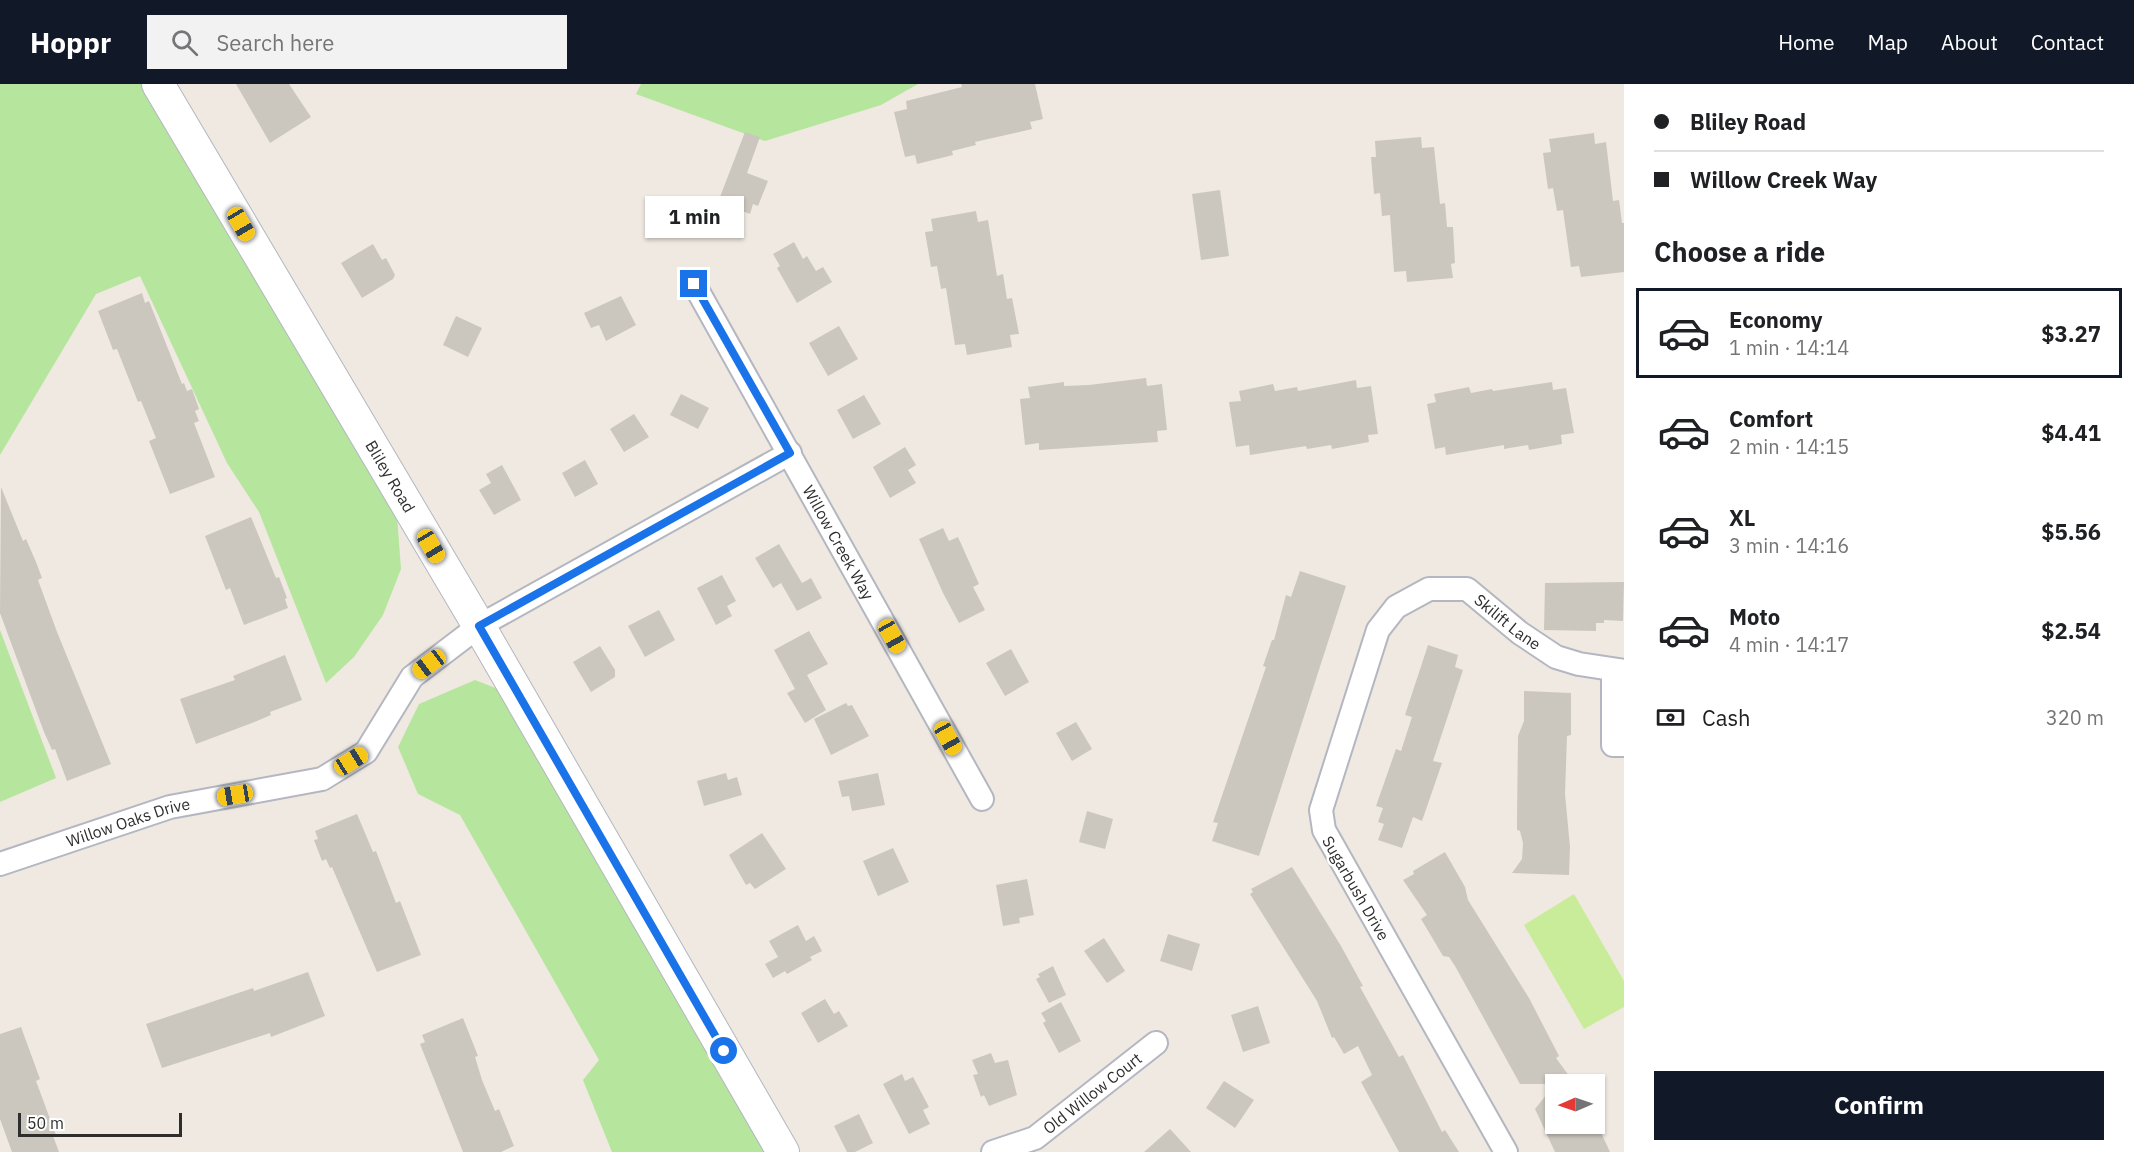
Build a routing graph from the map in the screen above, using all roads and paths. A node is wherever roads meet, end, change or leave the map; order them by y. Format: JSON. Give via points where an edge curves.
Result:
{"nodes":[{"id":1,"x":158,"y":84,"type":"edge"},
{"id":2,"x":694,"y":284,"type":"dead end"},
{"id":3,"x":790,"y":453,"type":"junction"},
{"id":4,"x":1396,"y":607,"type":"joint"},
{"id":5,"x":479,"y":626,"type":"junction"},
{"id":6,"x":1618,"y":671,"type":"edge"},
{"id":7,"x":1624,"y":745,"type":"edge"},
{"id":8,"x":982,"y":799,"type":"dead end"},
{"id":9,"x":0,"y":864,"type":"edge"},
{"id":10,"x":1156,"y":1043,"type":"dead end"},
{"id":11,"x":783,"y":1152,"type":"edge"},
{"id":12,"x":993,"y":1152,"type":"edge"},
{"id":13,"x":1506,"y":1152,"type":"edge"}],
"edges":[{"from":1,"to":5,"type":"street","name":"Bliley Road"},
{"from":2,"to":3,"type":"street","name":"Willow Creek Way"},
{"from":3,"to":5,"type":"street","name":"Willow Oaks Drive"},
{"from":3,"to":8,"type":"street","name":"Willow Creek Way"},
{"from":4,"to":6,"type":"street","name":"Skilift Lane","via":[[1429,589],[1467,589],[1556,657]]},
{"from":4,"to":13,"type":"street","name":"Sugarbush Drive","via":[[1378,630],[1321,810],[1324,830]]},
{"from":5,"to":9,"type":"street","name":"Willow Oaks Drive","via":[[412,677],[366,752],[322,779],[170,807]]},
{"from":5,"to":11,"type":"street","name":"Bliley Road"},
{"from":6,"to":7,"type":"street","via":[[1612,745]]},
{"from":10,"to":12,"type":"street","name":"Old Willow Court","via":[[1035,1138]]}]}
